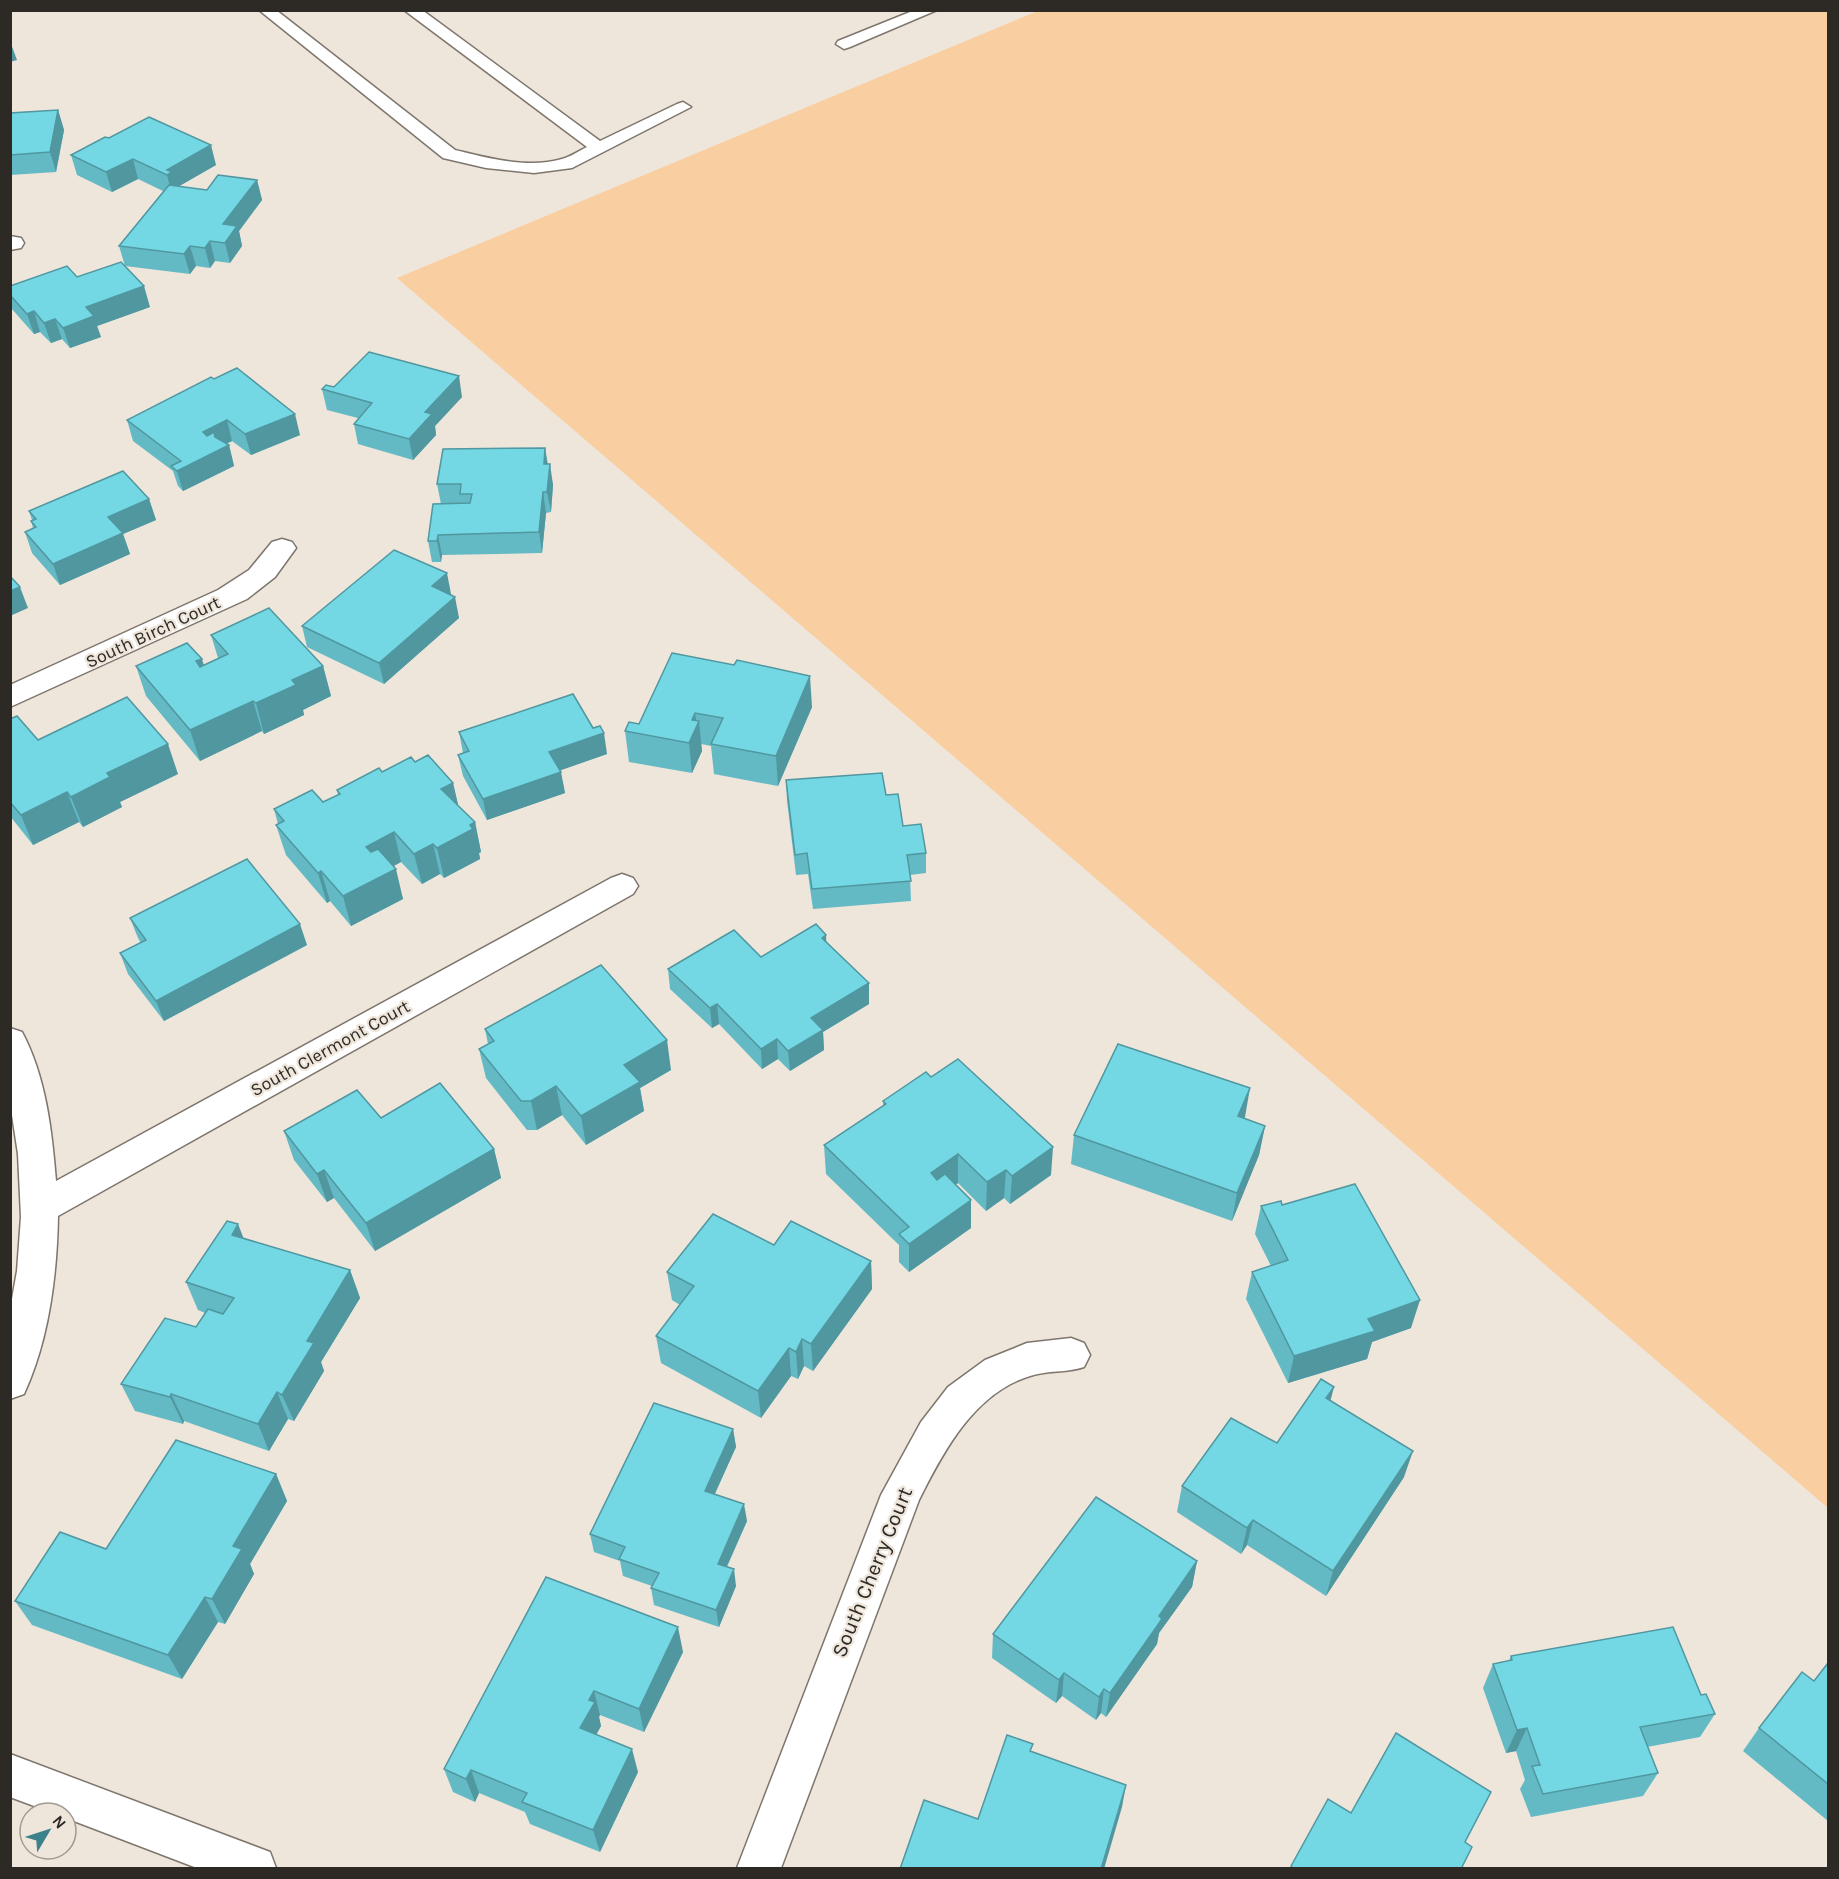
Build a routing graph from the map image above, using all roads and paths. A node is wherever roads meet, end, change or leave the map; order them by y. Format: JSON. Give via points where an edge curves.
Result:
{"nodes":[{"id":1,"x":267,"y":10,"type":"edge"},
{"id":2,"x":411,"y":10,"type":"edge"},
{"id":3,"x":930,"y":10,"type":"edge"},
{"id":4,"x":844,"y":44,"type":"dead end"},
{"id":5,"x":683,"y":107,"type":"dead end"},
{"id":6,"x":599,"y":148,"type":"junction"},
{"id":7,"x":282,"y":548,"type":"dead end"},
{"id":8,"x":10,"y":698,"type":"edge"},
{"id":9,"x":622,"y":886,"type":"dead end"},
{"id":10,"x":10,"y":1041,"type":"edge"},
{"id":11,"x":38,"y":1209,"type":"junction"},
{"id":12,"x":1071,"y":1355,"type":"dead end"},
{"id":13,"x":10,"y":1382,"type":"edge"},
{"id":14,"x":10,"y":1775,"type":"edge"},
{"id":15,"x":254,"y":1869,"type":"edge"},
{"id":16,"x":759,"y":1869,"type":"edge"}],
"edges":[{"from":1,"to":6,"type":"lane","via":[[448,153],[486,164],[534,168],[566,164]]},
{"from":2,"to":6,"type":"lane"},
{"from":3,"to":4,"type":"lane"},
{"from":5,"to":6,"type":"lane"},
{"from":7,"to":8,"type":"street","name":"South Birch Court","via":[[256,581],[228,597]]},
{"from":9,"to":11,"type":"street","name":"South Clermont Court"},
{"from":10,"to":11,"type":"street","via":[[29,1103]]},
{"from":11,"to":13,"type":"street","via":[[36,1269],[25,1335]]},
{"from":12,"to":16,"type":"street","name":"South Cherry Court","via":[[1022,1361],[991,1377],[954,1405],[928,1440],[901,1495]]},
{"from":14,"to":15,"type":"street"}]}
